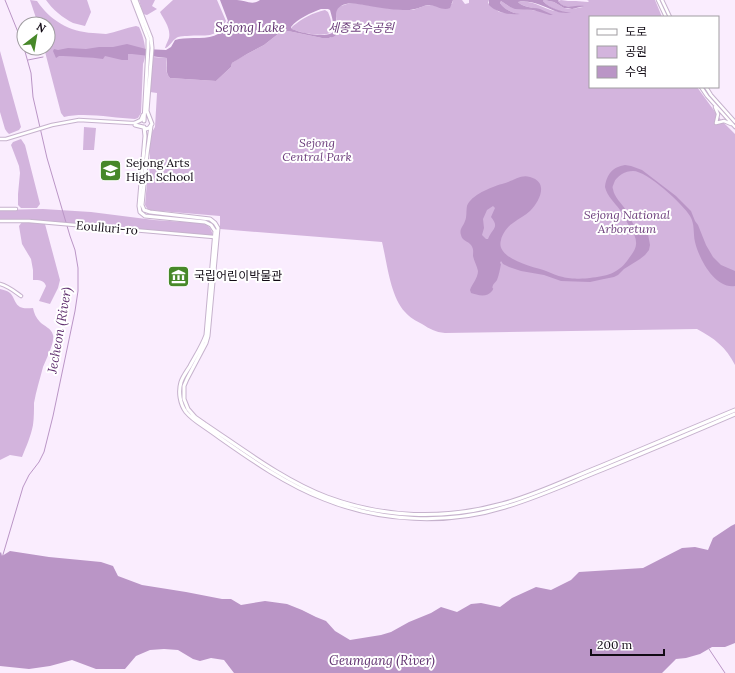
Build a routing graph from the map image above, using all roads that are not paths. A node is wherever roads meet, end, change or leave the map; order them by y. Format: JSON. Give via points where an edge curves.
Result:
{"nodes":[{"id":1,"x":133,"y":0,"type":"edge"},
{"id":2,"x":136,"y":0,"type":"edge"},
{"id":3,"x":658,"y":0,"type":"edge"},
{"id":4,"x":662,"y":0,"type":"edge"},
{"id":5,"x":666,"y":16,"type":"edge"},
{"id":6,"x":670,"y":16,"type":"edge"},
{"id":7,"x":142,"y":19,"type":"junction"},
{"id":8,"x":149,"y":58,"type":"junction"},
{"id":9,"x":702,"y":88,"type":"edge"},
{"id":10,"x":707,"y":88,"type":"edge"},
{"id":11,"x":145,"y":97,"type":"junction"},
{"id":12,"x":714,"y":103,"type":"junction"},
{"id":13,"x":150,"y":120,"type":"junction"},
{"id":14,"x":144,"y":121,"type":"junction"},
{"id":15,"x":735,"y":122,"type":"edge"},
{"id":16,"x":134,"y":124,"type":"junction"},
{"id":17,"x":734,"y":126,"type":"edge"},
{"id":18,"x":143,"y":127,"type":"junction"},
{"id":19,"x":150,"y":127,"type":"junction"},
{"id":20,"x":145,"y":138,"type":"junction"},
{"id":21,"x":0,"y":139,"type":"edge"},
{"id":22,"x":16,"y":209,"type":"dead end"},
{"id":23,"x":0,"y":210,"type":"edge"},
{"id":24,"x":0,"y":220,"type":"edge"},
{"id":25,"x":214,"y":237,"type":"junction"},
{"id":26,"x":0,"y":284,"type":"edge"},
{"id":27,"x":21,"y":296,"type":"dead end"},
{"id":28,"x":182,"y":393,"type":"junction"},
{"id":29,"x":735,"y":410,"type":"edge"},
{"id":30,"x":735,"y":414,"type":"edge"},
{"id":31,"x":204,"y":425,"type":"junction"}],
"edges":[{"from":1,"to":7,"type":"main road"},
{"from":2,"to":7,"type":"main road"},
{"from":3,"to":5,"type":"street"},
{"from":4,"to":6,"type":"street"},
{"from":7,"to":8,"type":"main road","via":[[151,38]]},
{"from":8,"to":11,"type":"main road"},
{"from":8,"to":13,"type":"main road","via":[[147,111]]},
{"from":9,"to":12,"type":"street"},
{"from":10,"to":15,"type":"street"},
{"from":11,"to":14,"type":"main road"},
{"from":11,"to":16,"type":"main road","via":[[142,118]]},
{"from":12,"to":17,"type":"street"},
{"from":12,"to":17,"type":"street","via":[[718,114],[716,123],[724,121]]},
{"from":13,"to":14,"type":"main road"},
{"from":13,"to":19,"type":"main road"},
{"from":14,"to":16,"type":"main road"},
{"from":14,"to":18,"type":"main road"},
{"from":16,"to":18,"type":"main road"},
{"from":16,"to":20,"type":"main road","via":[[142,130]]},
{"from":16,"to":21,"type":"street","via":[[79,120]]},
{"from":18,"to":19,"type":"main road"},
{"from":18,"to":20,"type":"main road"},
{"from":19,"to":28,"type":"main road","via":[[142,205],[144,210],[210,218],[218,228],[208,336],[186,378]]},
{"from":20,"to":25,"type":"main road","via":[[140,212],[145,216],[205,222],[213,228]]},
{"from":22,"to":23,"type":"street"},
{"from":24,"to":25,"type":"street","name":"Eoulluri-ro"},
{"from":25,"to":28,"type":"main road","via":[[206,335],[181,383]]},
{"from":26,"to":27,"type":"street"},
{"from":28,"to":31,"type":"main road","via":[[194,418]]},
{"from":29,"to":31,"type":"main road","via":[[524,497],[462,513],[428,515],[381,512],[326,497],[290,480]]},
{"from":30,"to":31,"type":"main road","via":[[525,500],[484,512],[432,518],[380,515],[325,500],[288,483]]}]}
